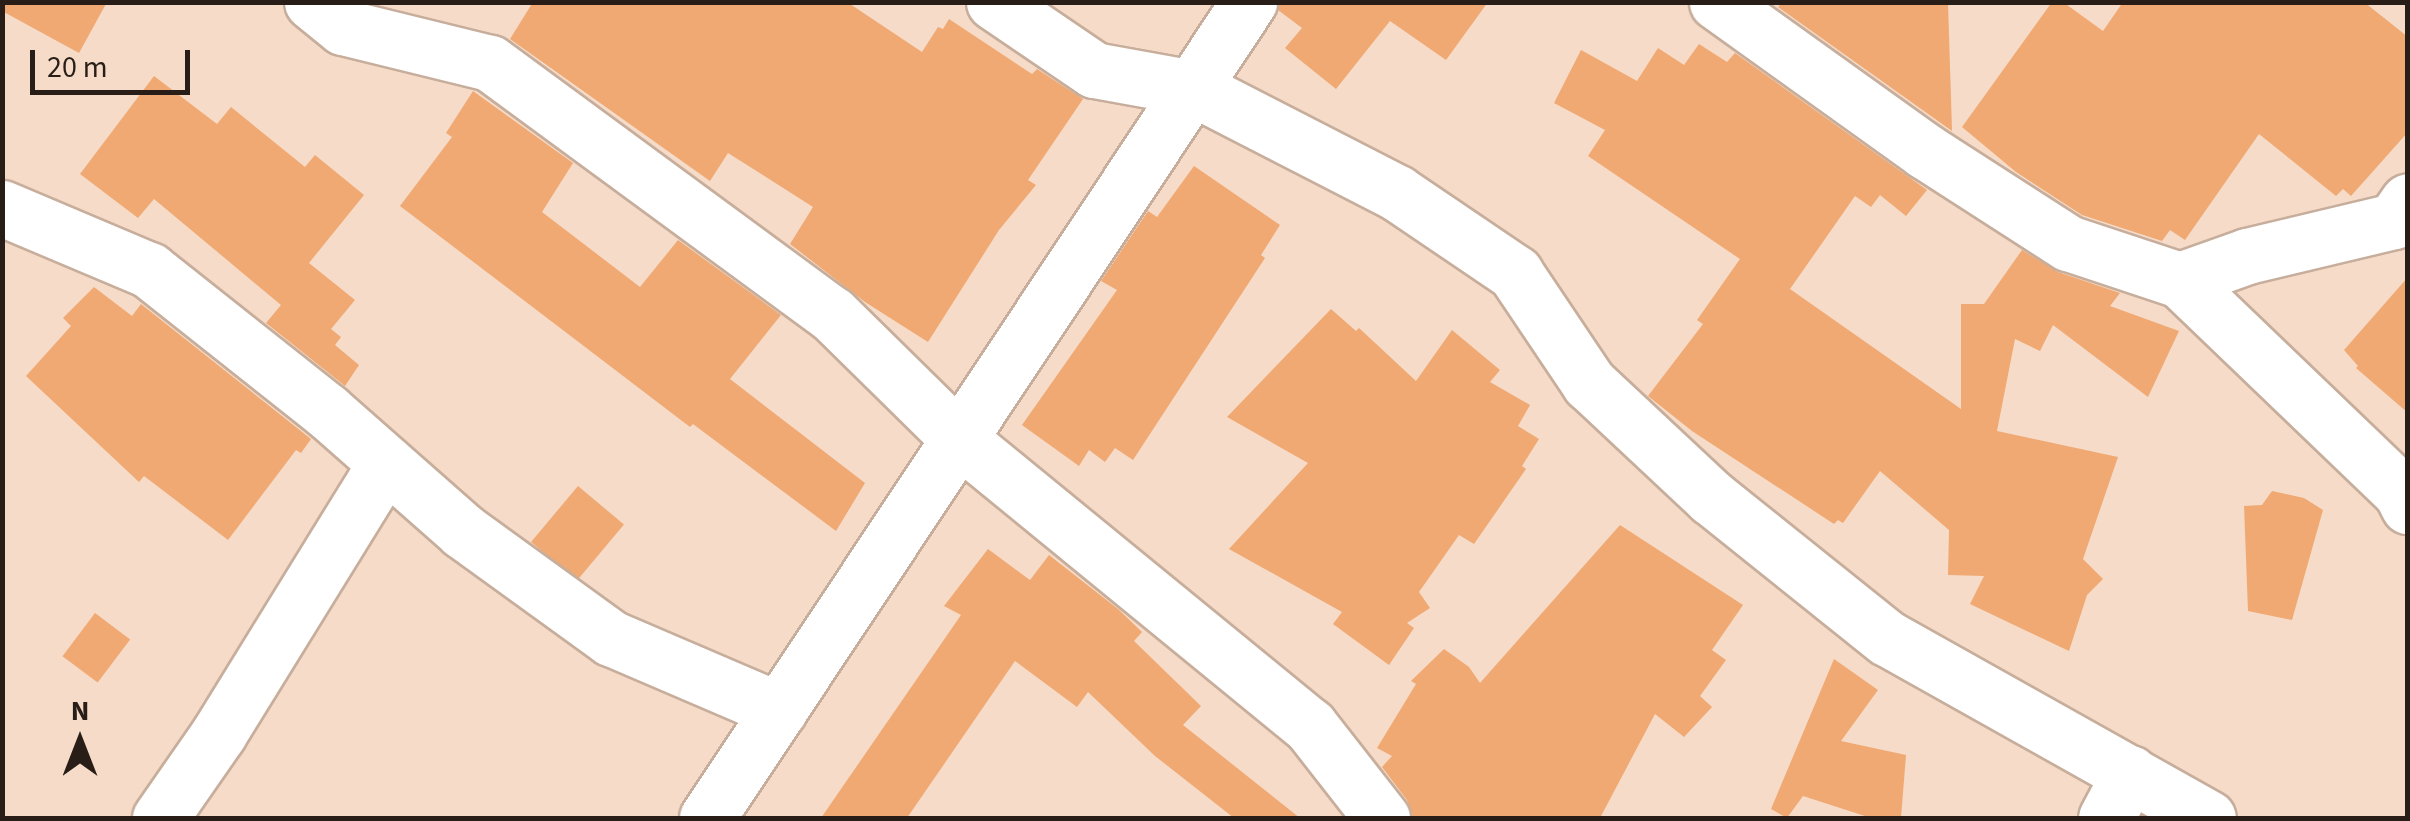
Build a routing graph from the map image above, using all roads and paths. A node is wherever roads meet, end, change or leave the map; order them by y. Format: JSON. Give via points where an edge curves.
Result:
{"nodes":[{"id":1,"x":312,"y":2,"type":"edge"},
{"id":2,"x":994,"y":2,"type":"edge"},
{"id":3,"x":1249,"y":2,"type":"edge"},
{"id":4,"x":1717,"y":2,"type":"edge"},
{"id":5,"x":1193,"y":88,"type":"junction"},
{"id":6,"x":2408,"y":202,"type":"edge"},
{"id":7,"x":2,"y":208,"type":"edge"},
{"id":8,"x":2180,"y":280,"type":"junction"},
{"id":9,"x":959,"y":439,"type":"junction"},
{"id":10,"x":386,"y":463,"type":"junction"},
{"id":11,"x":2405,"y":499,"type":"edge"},
{"id":12,"x":779,"y":710,"type":"junction"},
{"id":13,"x":2118,"y":796,"type":"edge"},
{"id":14,"x":160,"y":818,"type":"edge"},
{"id":15,"x":707,"y":818,"type":"edge"},
{"id":16,"x":1382,"y":818,"type":"edge"},
{"id":17,"x":2208,"y":818,"type":"edge"}],
"edges":[{"from":1,"to":9,"type":"street","via":[[343,27],[490,63],[832,314]]},
{"from":2,"to":5,"type":"street","via":[[1094,70]]},
{"from":3,"to":5,"type":"street"},
{"from":4,"to":8,"type":"street","via":[[1925,151],[2068,243]]},
{"from":5,"to":9,"type":"street"},
{"from":5,"to":13,"type":"street","via":[[1397,193],[1515,273],[1588,383],[1712,498],[1887,638]]},
{"from":6,"to":8,"type":"street","via":[[2394,221],[2247,256]]},
{"from":7,"to":10,"type":"street","via":[[149,270]]},
{"from":8,"to":11,"type":"street"},
{"from":9,"to":12,"type":"street"},
{"from":9,"to":16,"type":"street","via":[[1310,726]]},
{"from":10,"to":12,"type":"street","via":[[463,530],[612,638]]},
{"from":10,"to":14,"type":"street"},
{"from":12,"to":15,"type":"street"},
{"from":13,"to":17,"type":"street"}]}
